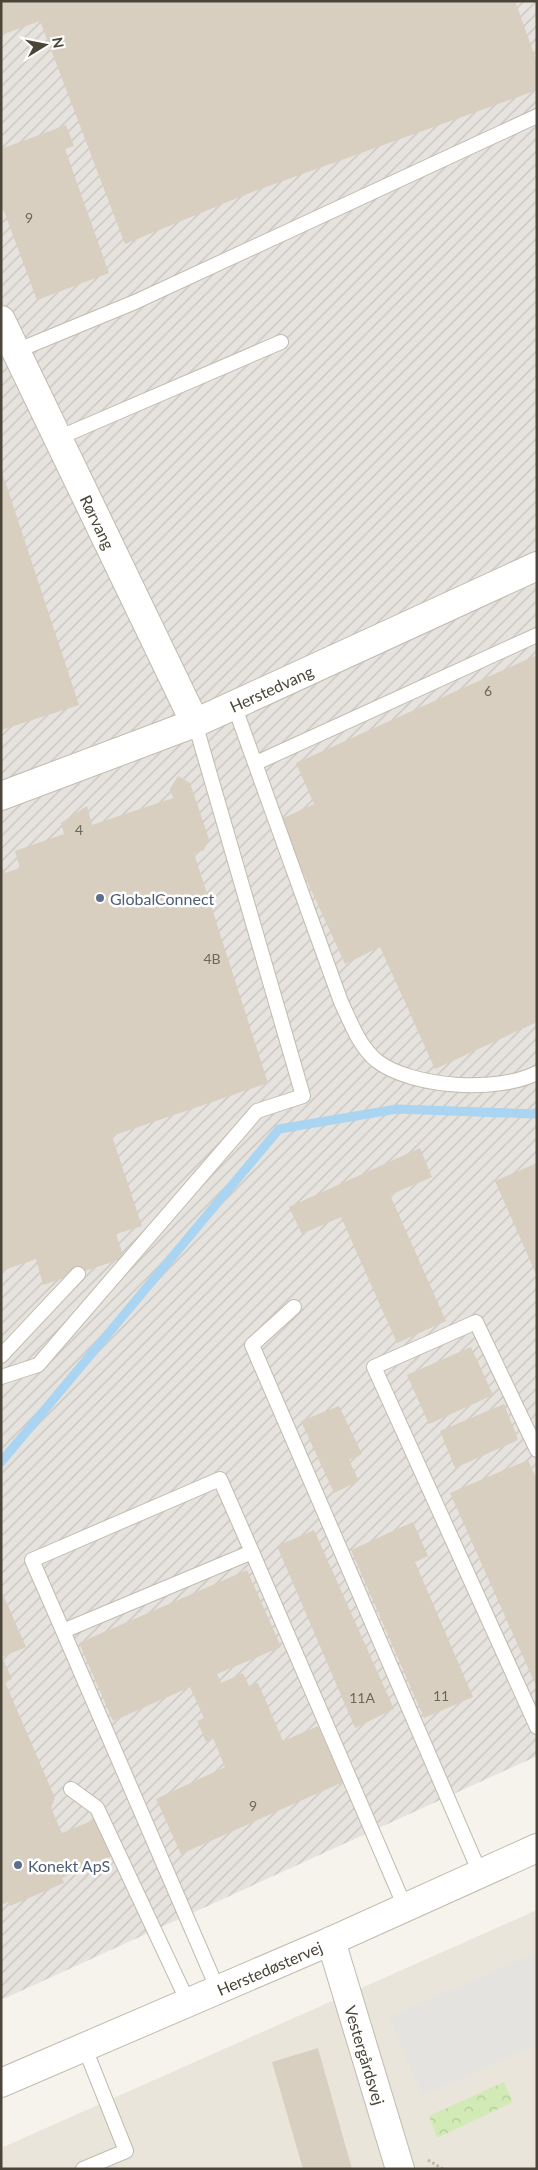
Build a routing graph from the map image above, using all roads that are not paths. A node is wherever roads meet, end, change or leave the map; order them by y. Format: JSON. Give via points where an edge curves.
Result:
{"nodes":[{"id":1,"x":537,"y":116,"type":"edge"},
{"id":2,"x":1,"y":320,"type":"edge"},
{"id":3,"x":280,"y":342,"type":"dead end"},
{"id":4,"x":16,"y":351,"type":"junction"},
{"id":5,"x":58,"y":438,"type":"junction"},
{"id":6,"x":537,"y":566,"type":"edge"},
{"id":7,"x":537,"y":635,"type":"edge"},
{"id":8,"x":234,"y":705,"type":"junction"},
{"id":9,"x":195,"y":723,"type":"junction"},
{"id":10,"x":256,"y":763,"type":"junction"},
{"id":11,"x":1,"y":796,"type":"edge"},
{"id":12,"x":537,"y":1073,"type":"edge"},
{"id":13,"x":78,"y":1274,"type":"dead end"},
{"id":14,"x":294,"y":1307,"type":"dead end"},
{"id":15,"x":1,"y":1356,"type":"edge"},
{"id":16,"x":1,"y":1377,"type":"edge"},
{"id":17,"x":537,"y":1450,"type":"edge"},
{"id":18,"x":252,"y":1552,"type":"junction"},
{"id":19,"x":63,"y":1632,"type":"junction"},
{"id":20,"x":537,"y":1727,"type":"edge"},
{"id":21,"x":72,"y":1789,"type":"dead end"},
{"id":22,"x":537,"y":1848,"type":"edge"},
{"id":23,"x":480,"y":1873,"type":"junction"},
{"id":24,"x":406,"y":1907,"type":"junction"},
{"id":25,"x":331,"y":1941,"type":"junction"},
{"id":26,"x":218,"y":1990,"type":"junction"},
{"id":27,"x":188,"y":2002,"type":"junction"},
{"id":28,"x":84,"y":2046,"type":"junction"},
{"id":29,"x":1,"y":2083,"type":"edge"},
{"id":30,"x":82,"y":2169,"type":"edge"},
{"id":31,"x":400,"y":2169,"type":"edge"}],
"edges":[{"from":1,"to":4,"type":"lane","via":[[135,302]]},
{"from":2,"to":4,"type":"street","name":"Rørvang"},
{"from":3,"to":5,"type":"lane"},
{"from":4,"to":5,"type":"street","name":"Rørvang"},
{"from":5,"to":9,"type":"street","name":"Rørvang"},
{"from":6,"to":8,"type":"street","name":"Herstedvang"},
{"from":7,"to":10,"type":"lane"},
{"from":8,"to":9,"type":"street","name":"Herstedvang"},
{"from":8,"to":10,"type":"lane"},
{"from":9,"to":11,"type":"street","name":"Herstedvang"},
{"from":9,"to":16,"type":"lane","via":[[303,1096],[257,1111],[38,1365]]},
{"from":10,"to":12,"type":"lane","via":[[341,1002],[358,1039],[377,1061],[407,1076],[431,1083],[511,1083]]},
{"from":13,"to":15,"type":"lane"},
{"from":14,"to":23,"type":"lane","via":[[252,1345]]},
{"from":17,"to":20,"type":"lane","via":[[476,1322],[374,1367]]},
{"from":18,"to":19,"type":"lane"},
{"from":18,"to":19,"type":"lane","via":[[220,1479],[32,1560]]},
{"from":18,"to":24,"type":"lane"},
{"from":19,"to":26,"type":"lane"},
{"from":21,"to":27,"type":"lane","via":[[97,1808]]},
{"from":22,"to":23,"type":"street","name":"Herstedøstervej"},
{"from":23,"to":24,"type":"street","name":"Herstedøstervej"},
{"from":24,"to":25,"type":"street","name":"Herstedøstervej"},
{"from":25,"to":26,"type":"street","name":"Herstedøstervej"},
{"from":25,"to":31,"type":"street","name":"Vestergårdsvej"},
{"from":26,"to":27,"type":"street","name":"Herstedøstervej"},
{"from":27,"to":28,"type":"street","name":"Herstedøstervej"},
{"from":28,"to":29,"type":"street","name":"Herstedøstervej"},
{"from":28,"to":30,"type":"lane","via":[[126,2151]]}]}
